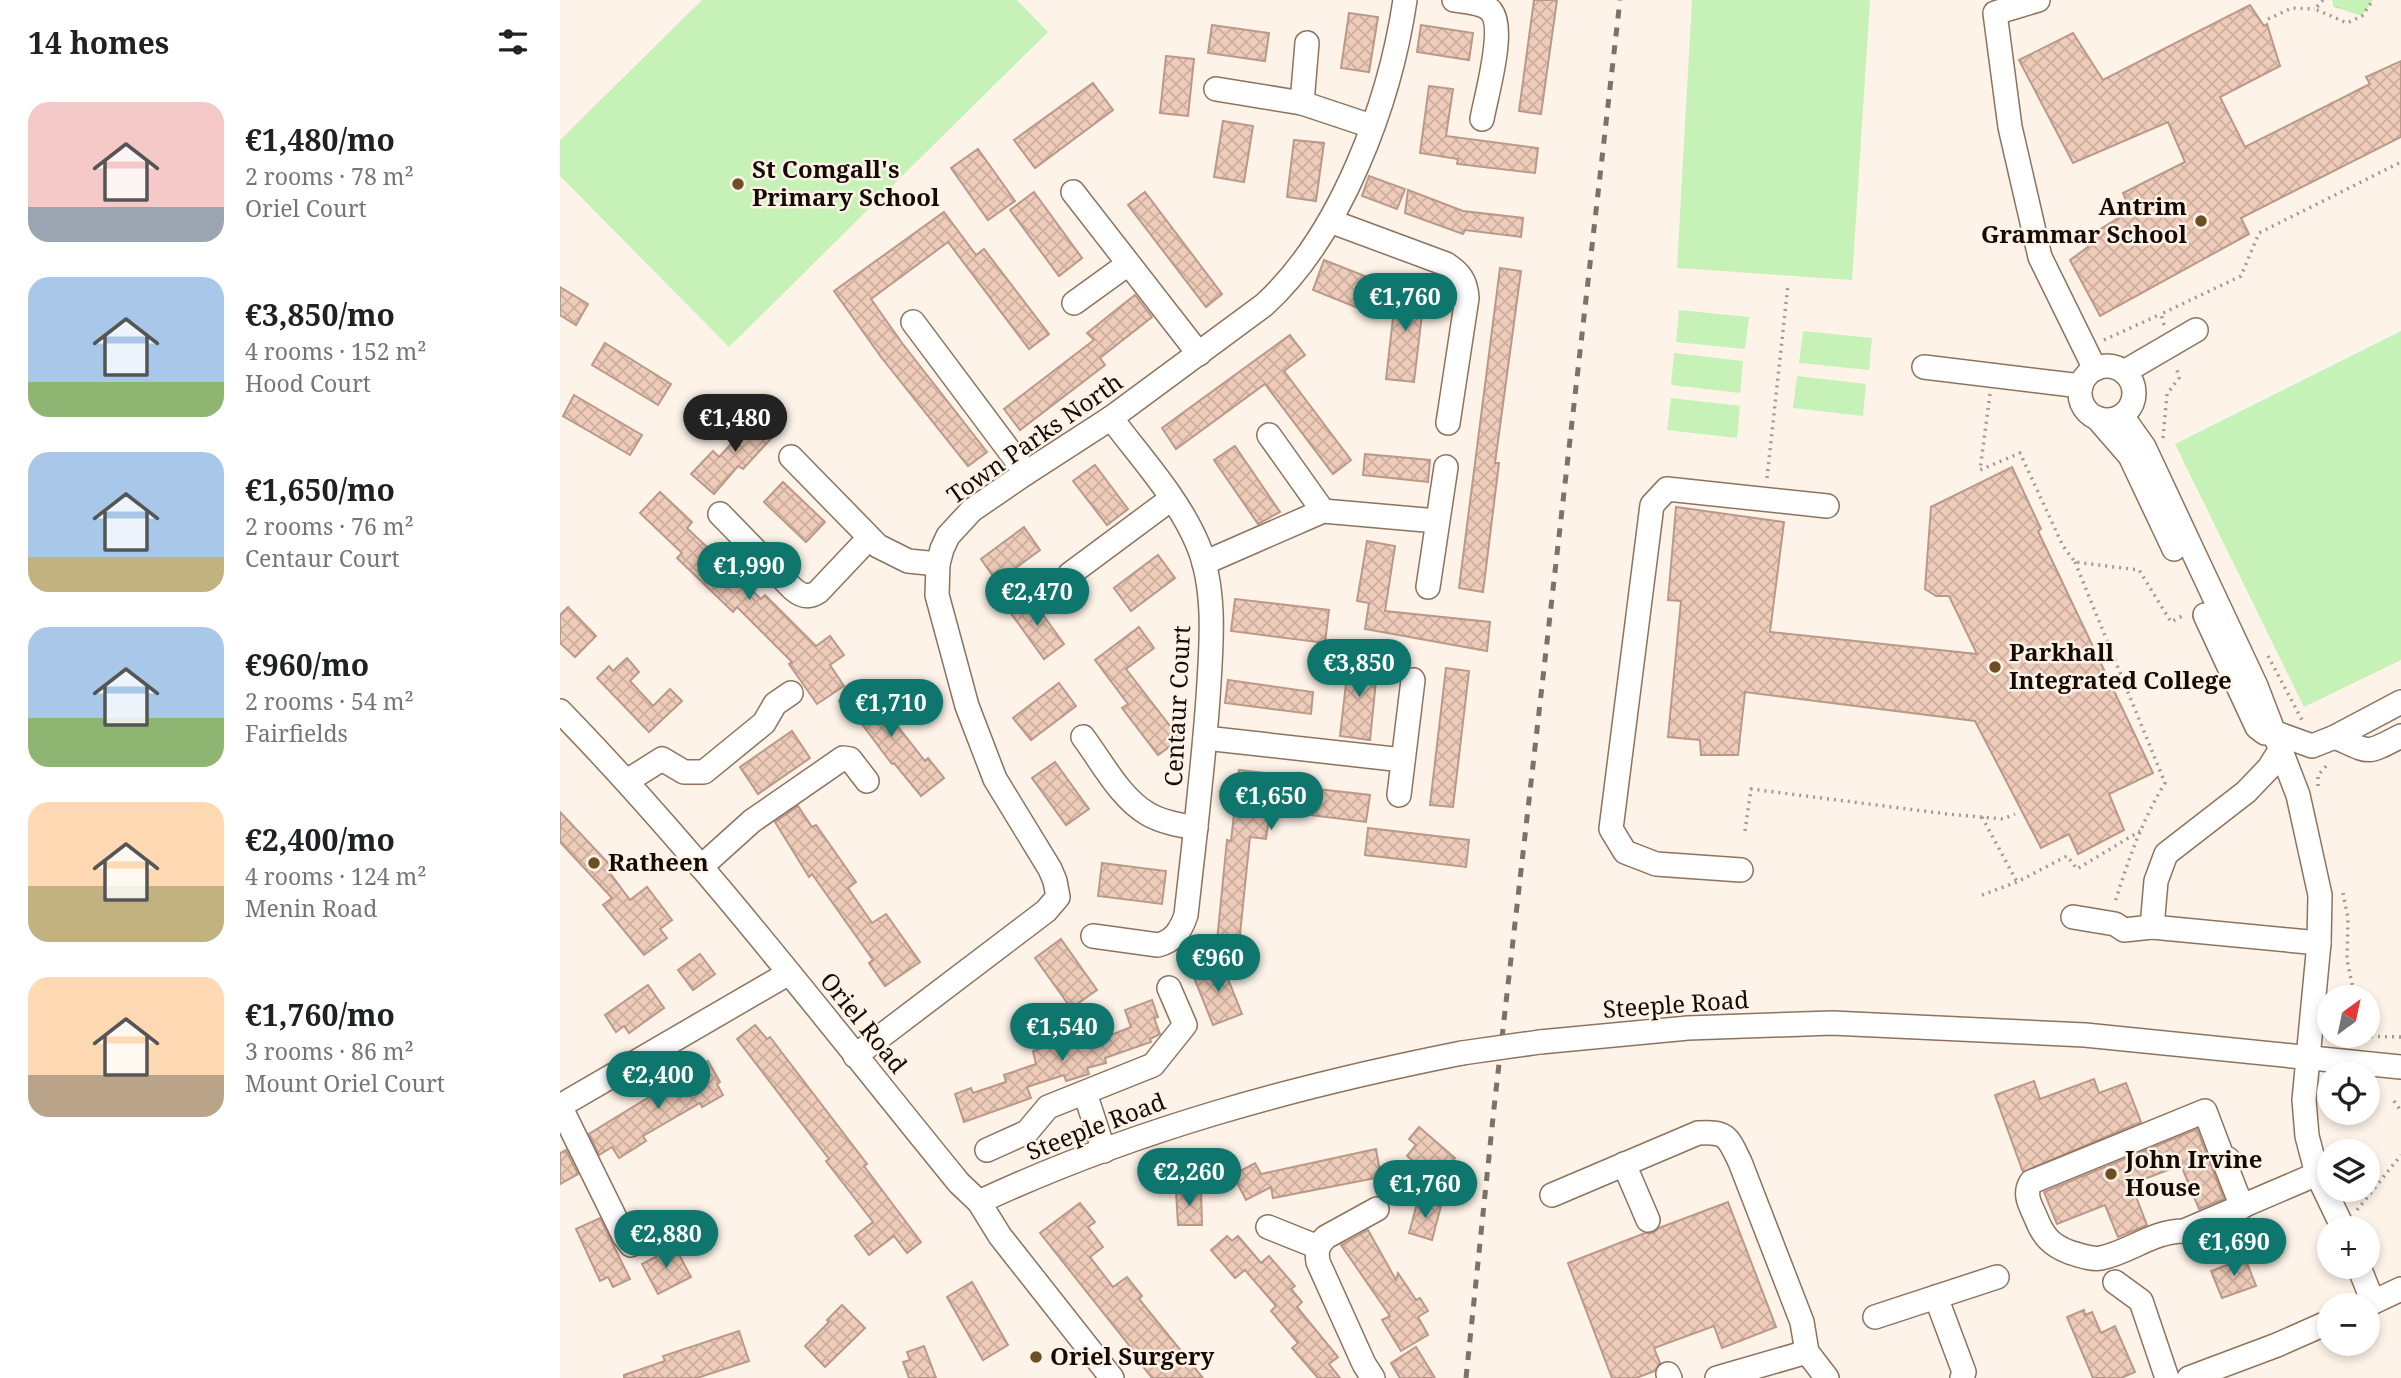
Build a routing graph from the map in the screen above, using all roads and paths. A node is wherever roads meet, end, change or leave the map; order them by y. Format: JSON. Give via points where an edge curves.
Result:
{"nodes":[{"id":1,"x":1405,"y":0,"type":"edge"},
{"id":2,"x":1454,"y":0,"type":"edge"},
{"id":3,"x":2038,"y":0,"type":"edge"},
{"id":4,"x":2323,"y":0,"type":"edge"},
{"id":5,"x":2373,"y":0,"type":"edge"},
{"id":6,"x":2315,"y":9,"type":"junction"},
{"id":7,"x":2268,"y":19,"type":"dead end"},
{"id":8,"x":1307,"y":43,"type":"dead end"},
{"id":9,"x":1216,"y":89,"type":"dead end"},
{"id":10,"x":1302,"y":103,"type":"junction"},
{"id":11,"x":1482,"y":120,"type":"dead end"},
{"id":12,"x":1371,"y":126,"type":"junction"},
{"id":13,"x":2401,"y":162,"type":"edge"},
{"id":14,"x":1073,"y":192,"type":"dead end"},
{"id":15,"x":1330,"y":220,"type":"junction"},
{"id":16,"x":1128,"y":264,"type":"junction"},
{"id":17,"x":1788,"y":285,"type":"dead end"},
{"id":18,"x":1074,"y":303,"type":"dead end"},
{"id":19,"x":2161,"y":314,"type":"junction"},
{"id":20,"x":914,"y":322,"type":"dead end"},
{"id":21,"x":2196,"y":330,"type":"dead end"},
{"id":22,"x":2170,"y":345,"type":"junction"},
{"id":23,"x":1199,"y":354,"type":"junction"},
{"id":24,"x":1924,"y":367,"type":"dead end"},
{"id":25,"x":2086,"y":368,"type":"junction"},
{"id":26,"x":2124,"y":372,"type":"junction"},
{"id":27,"x":2001,"y":395,"type":"dead end"},
{"id":28,"x":2122,"y":416,"type":"junction"},
{"id":29,"x":1111,"y":418,"type":"junction"},
{"id":30,"x":2097,"y":418,"type":"junction"},
{"id":31,"x":1448,"y":423,"type":"dead end"},
{"id":32,"x":1269,"y":435,"type":"dead end"},
{"id":33,"x":2166,"y":447,"type":"dead end"},
{"id":34,"x":791,"y":457,"type":"dead end"},
{"id":35,"x":1446,"y":467,"type":"dead end"},
{"id":36,"x":1026,"y":473,"type":"junction"},
{"id":37,"x":1171,"y":499,"type":"junction"},
{"id":38,"x":1764,"y":499,"type":"junction"},
{"id":39,"x":1827,"y":506,"type":"dead end"},
{"id":40,"x":1323,"y":511,"type":"junction"},
{"id":41,"x":720,"y":514,"type":"dead end"},
{"id":42,"x":1437,"y":521,"type":"junction"},
{"id":43,"x":869,"y":538,"type":"junction"},
{"id":44,"x":2075,"y":562,"type":"junction"},
{"id":45,"x":1204,"y":563,"type":"junction"},
{"id":46,"x":938,"y":564,"type":"junction"},
{"id":47,"x":1070,"y":575,"type":"dead end"},
{"id":48,"x":1429,"y":587,"type":"dead end"},
{"id":49,"x":2200,"y":606,"type":"junction"},
{"id":50,"x":2266,"y":652,"type":"dead end"},
{"id":51,"x":1413,"y":680,"type":"dead end"},
{"id":52,"x":791,"y":693,"type":"dead end"},
{"id":53,"x":2401,"y":702,"type":"edge"},
{"id":54,"x":560,"y":712,"type":"edge"},
{"id":55,"x":2401,"y":736,"type":"edge"},
{"id":56,"x":1083,"y":737,"type":"dead end"},
{"id":57,"x":1205,"y":737,"type":"junction"},
{"id":58,"x":2279,"y":742,"type":"junction"},
{"id":59,"x":2323,"y":742,"type":"junction"},
{"id":60,"x":1403,"y":760,"type":"junction"},
{"id":61,"x":627,"y":781,"type":"junction"},
{"id":62,"x":867,"y":781,"type":"dead end"},
{"id":63,"x":2308,"y":794,"type":"junction"},
{"id":64,"x":1399,"y":795,"type":"dead end"},
{"id":65,"x":2015,"y":814,"type":"dead end"},
{"id":66,"x":1982,"y":817,"type":"junction"},
{"id":67,"x":1196,"y":828,"type":"junction"},
{"id":68,"x":1745,"y":831,"type":"dead end"},
{"id":69,"x":2140,"y":831,"type":"junction"},
{"id":70,"x":701,"y":867,"type":"junction"},
{"id":71,"x":1741,"y":870,"type":"dead end"},
{"id":72,"x":2017,"y":882,"type":"junction"},
{"id":73,"x":2342,"y":892,"type":"dead end"},
{"id":74,"x":1982,"y":895,"type":"dead end"},
{"id":75,"x":2073,"y":917,"type":"dead end"},
{"id":76,"x":2112,"y":924,"type":"junction"},
{"id":77,"x":2152,"y":927,"type":"junction"},
{"id":78,"x":1093,"y":936,"type":"dead end"},
{"id":79,"x":2319,"y":943,"type":"junction"},
{"id":80,"x":789,"y":973,"type":"junction"},
{"id":81,"x":2352,"y":985,"type":"edge"},
{"id":82,"x":1169,"y":988,"type":"dead end"},
{"id":83,"x":2380,"y":1037,"type":"edge"},
{"id":84,"x":2401,"y":1037,"type":"edge"},
{"id":85,"x":855,"y":1056,"type":"junction"},
{"id":86,"x":2307,"y":1057,"type":"junction"},
{"id":87,"x":2401,"y":1067,"type":"edge"},
{"id":88,"x":1084,"y":1093,"type":"junction"},
{"id":89,"x":2394,"y":1101,"type":"dead end"},
{"id":90,"x":560,"y":1106,"type":"edge"},
{"id":91,"x":2401,"y":1111,"type":"edge"},
{"id":92,"x":987,"y":1150,"type":"dead end"},
{"id":93,"x":1104,"y":1150,"type":"junction"},
{"id":94,"x":2401,"y":1155,"type":"edge"},
{"id":95,"x":1625,"y":1164,"type":"junction"},
{"id":96,"x":2317,"y":1171,"type":"edge"},
{"id":97,"x":2317,"y":1174,"type":"edge"},
{"id":98,"x":1552,"y":1195,"type":"dead end"},
{"id":99,"x":979,"y":1202,"type":"junction"},
{"id":100,"x":2242,"y":1207,"type":"junction"},
{"id":101,"x":1377,"y":1209,"type":"dead end"},
{"id":102,"x":2353,"y":1216,"type":"edge"},
{"id":103,"x":1648,"y":1220,"type":"dead end"},
{"id":104,"x":1268,"y":1227,"type":"dead end"},
{"id":105,"x":631,"y":1245,"type":"dead end"},
{"id":106,"x":1318,"y":1247,"type":"junction"},
{"id":107,"x":1997,"y":1277,"type":"dead end"},
{"id":108,"x":2115,"y":1282,"type":"dead end"},
{"id":109,"x":2401,"y":1289,"type":"edge"},
{"id":110,"x":1936,"y":1297,"type":"junction"},
{"id":111,"x":2380,"y":1299,"type":"edge"},
{"id":112,"x":1875,"y":1317,"type":"dead end"},
{"id":113,"x":2317,"y":1327,"type":"edge"},
{"id":114,"x":1807,"y":1352,"type":"junction"},
{"id":115,"x":1112,"y":1378,"type":"edge"},
{"id":116,"x":1373,"y":1378,"type":"edge"},
{"id":117,"x":1717,"y":1378,"type":"edge"},
{"id":118,"x":1827,"y":1378,"type":"edge"},
{"id":119,"x":1962,"y":1378,"type":"edge"},
{"id":120,"x":2167,"y":1378,"type":"edge"},
{"id":121,"x":2189,"y":1378,"type":"edge"}],
"edges":[{"from":1,"to":12,"type":"street","name":"Town Parks North","via":[[1398,46]]},
{"from":2,"to":11,"type":"street","via":[[1485,6],[1497,22]]},
{"from":3,"to":25,"type":"street","via":[[1995,13],[2010,127],[2040,257]]},
{"from":4,"to":6,"type":"path"},
{"from":5,"to":6,"type":"path","via":[[2362,16],[2347,23]]},
{"from":6,"to":7,"type":"path","via":[[2292,8]]},
{"from":8,"to":10,"type":"street"},
{"from":9,"to":10,"type":"street"},
{"from":10,"to":12,"type":"street"},
{"from":12,"to":15,"type":"street","name":"Town Parks North"},
{"from":13,"to":19,"type":"path","via":[[2259,233],[2241,276]]},
{"from":14,"to":16,"type":"street"},
{"from":15,"to":23,"type":"street","name":"Town Parks North","via":[[1281,290]]},
{"from":15,"to":31,"type":"street","via":[[1446,264],[1463,279],[1466,298]]},
{"from":16,"to":18,"type":"street"},
{"from":16,"to":23,"type":"street"},
{"from":17,"to":38,"type":"path"},
{"from":19,"to":22,"type":"path"},
{"from":19,"to":25,"type":"path"},
{"from":20,"to":36,"type":"street"},
{"from":21,"to":22,"type":"street"},
{"from":22,"to":26,"type":"street"},
{"from":22,"to":33,"type":"path","via":[[2179,378],[2167,394]]},
{"from":23,"to":29,"type":"street","name":"Town Parks North"},
{"from":24,"to":25,"type":"street"},
{"from":25,"to":26,"type":"street","via":[[2113,366]]},
{"from":25,"to":30,"type":"street","via":[[2081,402]]},
{"from":26,"to":28,"type":"street","via":[[2133,384],[2134,397]]},
{"from":27,"to":44,"type":"path","via":[[1989,394],[1980,470],[2020,453],[2063,546]]},
{"from":28,"to":30,"type":"street"},
{"from":28,"to":58,"type":"street","via":[[2144,447]]},
{"from":29,"to":36,"type":"street","name":"Town Parks North"},
{"from":29,"to":37,"type":"street","name":"Centaur Court"},
{"from":30,"to":49,"type":"street","via":[[2130,456]]},
{"from":32,"to":40,"type":"street"},
{"from":34,"to":43,"type":"street"},
{"from":35,"to":42,"type":"street"},
{"from":36,"to":46,"type":"street","name":"Town Parks North","via":[[960,521],[948,536]]},
{"from":37,"to":45,"type":"street","name":"Centaur Court"},
{"from":37,"to":47,"type":"street"},
{"from":38,"to":39,"type":"street"},
{"from":38,"to":71,"type":"street","via":[[1667,489],[1652,505],[1611,829],[1625,852],[1656,864]]},
{"from":40,"to":42,"type":"street"},
{"from":40,"to":45,"type":"street"},
{"from":41,"to":43,"type":"street","via":[[793,589],[808,596],[818,592]]},
{"from":42,"to":48,"type":"street"},
{"from":43,"to":46,"type":"street","via":[[898,557]]},
{"from":44,"to":49,"type":"path","via":[[2139,570],[2171,622]]},
{"from":44,"to":69,"type":"path","via":[[2165,783]]},
{"from":45,"to":57,"type":"street","name":"Centaur Court","via":[[1211,644]]},
{"from":46,"to":85,"type":"street","name":"Town Parks North","via":[[937,595],[976,731],[995,779],[1050,869],[1058,897],[1046,911]]},
{"from":49,"to":58,"type":"street","via":[[2257,727]]},
{"from":50,"to":59,"type":"path","via":[[2304,724]]},
{"from":51,"to":60,"type":"street"},
{"from":52,"to":61,"type":"street","via":[[775,705],[764,723],[704,772],[684,772],[662,759]]},
{"from":53,"to":59,"type":"street"},
{"from":54,"to":61,"type":"street","name":"Oriel Road"},
{"from":55,"to":59,"type":"street","via":[[2364,751]]},
{"from":56,"to":67,"type":"street","via":[[1139,808]]},
{"from":57,"to":60,"type":"street"},
{"from":57,"to":67,"type":"street","name":"Centaur Court"},
{"from":58,"to":59,"type":"street"},
{"from":58,"to":63,"type":"street"},
{"from":58,"to":77,"type":"street","via":[[2269,768],[2246,792],[2166,853],[2156,881]]},
{"from":59,"to":63,"type":"street"},
{"from":59,"to":63,"type":"path","via":[[2330,761]]},
{"from":60,"to":64,"type":"street"},
{"from":61,"to":70,"type":"street","name":"Oriel Road"},
{"from":62,"to":70,"type":"street","via":[[850,759],[843,758],[752,821]]},
{"from":63,"to":79,"type":"street","via":[[2320,895]]},
{"from":65,"to":66,"type":"path","via":[[2003,819]]},
{"from":66,"to":68,"type":"path","via":[[1751,789]]},
{"from":66,"to":72,"type":"path"},
{"from":67,"to":78,"type":"street","name":"Centaur Court","via":[[1186,915],[1175,937],[1158,945]]},
{"from":69,"to":72,"type":"path","via":[[2077,869],[2067,856]]},
{"from":69,"to":76,"type":"path"},
{"from":70,"to":80,"type":"street","name":"Oriel Road"},
{"from":72,"to":74,"type":"path"},
{"from":73,"to":81,"type":"path"},
{"from":75,"to":76,"type":"street"},
{"from":76,"to":77,"type":"street","via":[[2130,918]]},
{"from":77,"to":79,"type":"street"},
{"from":79,"to":86,"type":"street"},
{"from":80,"to":85,"type":"street","name":"Oriel Road"},
{"from":80,"to":90,"type":"street"},
{"from":82,"to":88,"type":"street","via":[[1185,1026],[1158,1061]]},
{"from":83,"to":84,"type":"path"},
{"from":85,"to":99,"type":"street","name":"Oriel Road"},
{"from":86,"to":87,"type":"street","name":"Steeple Road"},
{"from":86,"to":93,"type":"street","name":"Steeple Road","bridge":true,"via":[[2085,1035],[1832,1023],[1689,1028],[1540,1042],[1367,1072],[1255,1100]]},
{"from":86,"to":96,"type":"street","via":[[2307,1136]]},
{"from":88,"to":92,"type":"street","via":[[1048,1107],[1027,1132]]},
{"from":88,"to":93,"type":"street"},
{"from":89,"to":91,"type":"path"},
{"from":90,"to":105,"type":"street"},
{"from":93,"to":99,"type":"street","name":"Steeple Road"},
{"from":94,"to":102,"type":"path"},
{"from":95,"to":98,"type":"street"},
{"from":95,"to":103,"type":"street"},
{"from":95,"to":114,"type":"street","via":[[1698,1133],[1718,1132],[1729,1139],[1802,1322]]},
{"from":97,"to":100,"type":"street"},
{"from":99,"to":115,"type":"street","name":"Oriel Road","via":[[1000,1236]]},
{"from":100,"to":100,"type":"street","via":[[2206,1111],[2031,1182],[2027,1188],[2043,1234],[2055,1246],[2099,1258]]},
{"from":101,"to":106,"type":"street","via":[[1336,1230]]},
{"from":104,"to":106,"type":"street"},
{"from":106,"to":116,"type":"street","via":[[1318,1262]]},
{"from":107,"to":110,"type":"street"},
{"from":108,"to":120,"type":"street","via":[[2141,1301]]},
{"from":109,"to":111,"type":"street"},
{"from":110,"to":112,"type":"street"},
{"from":110,"to":119,"type":"street","via":[[1964,1372]]},
{"from":113,"to":121,"type":"street"},
{"from":114,"to":117,"type":"street"},
{"from":114,"to":118,"type":"street"}]}
